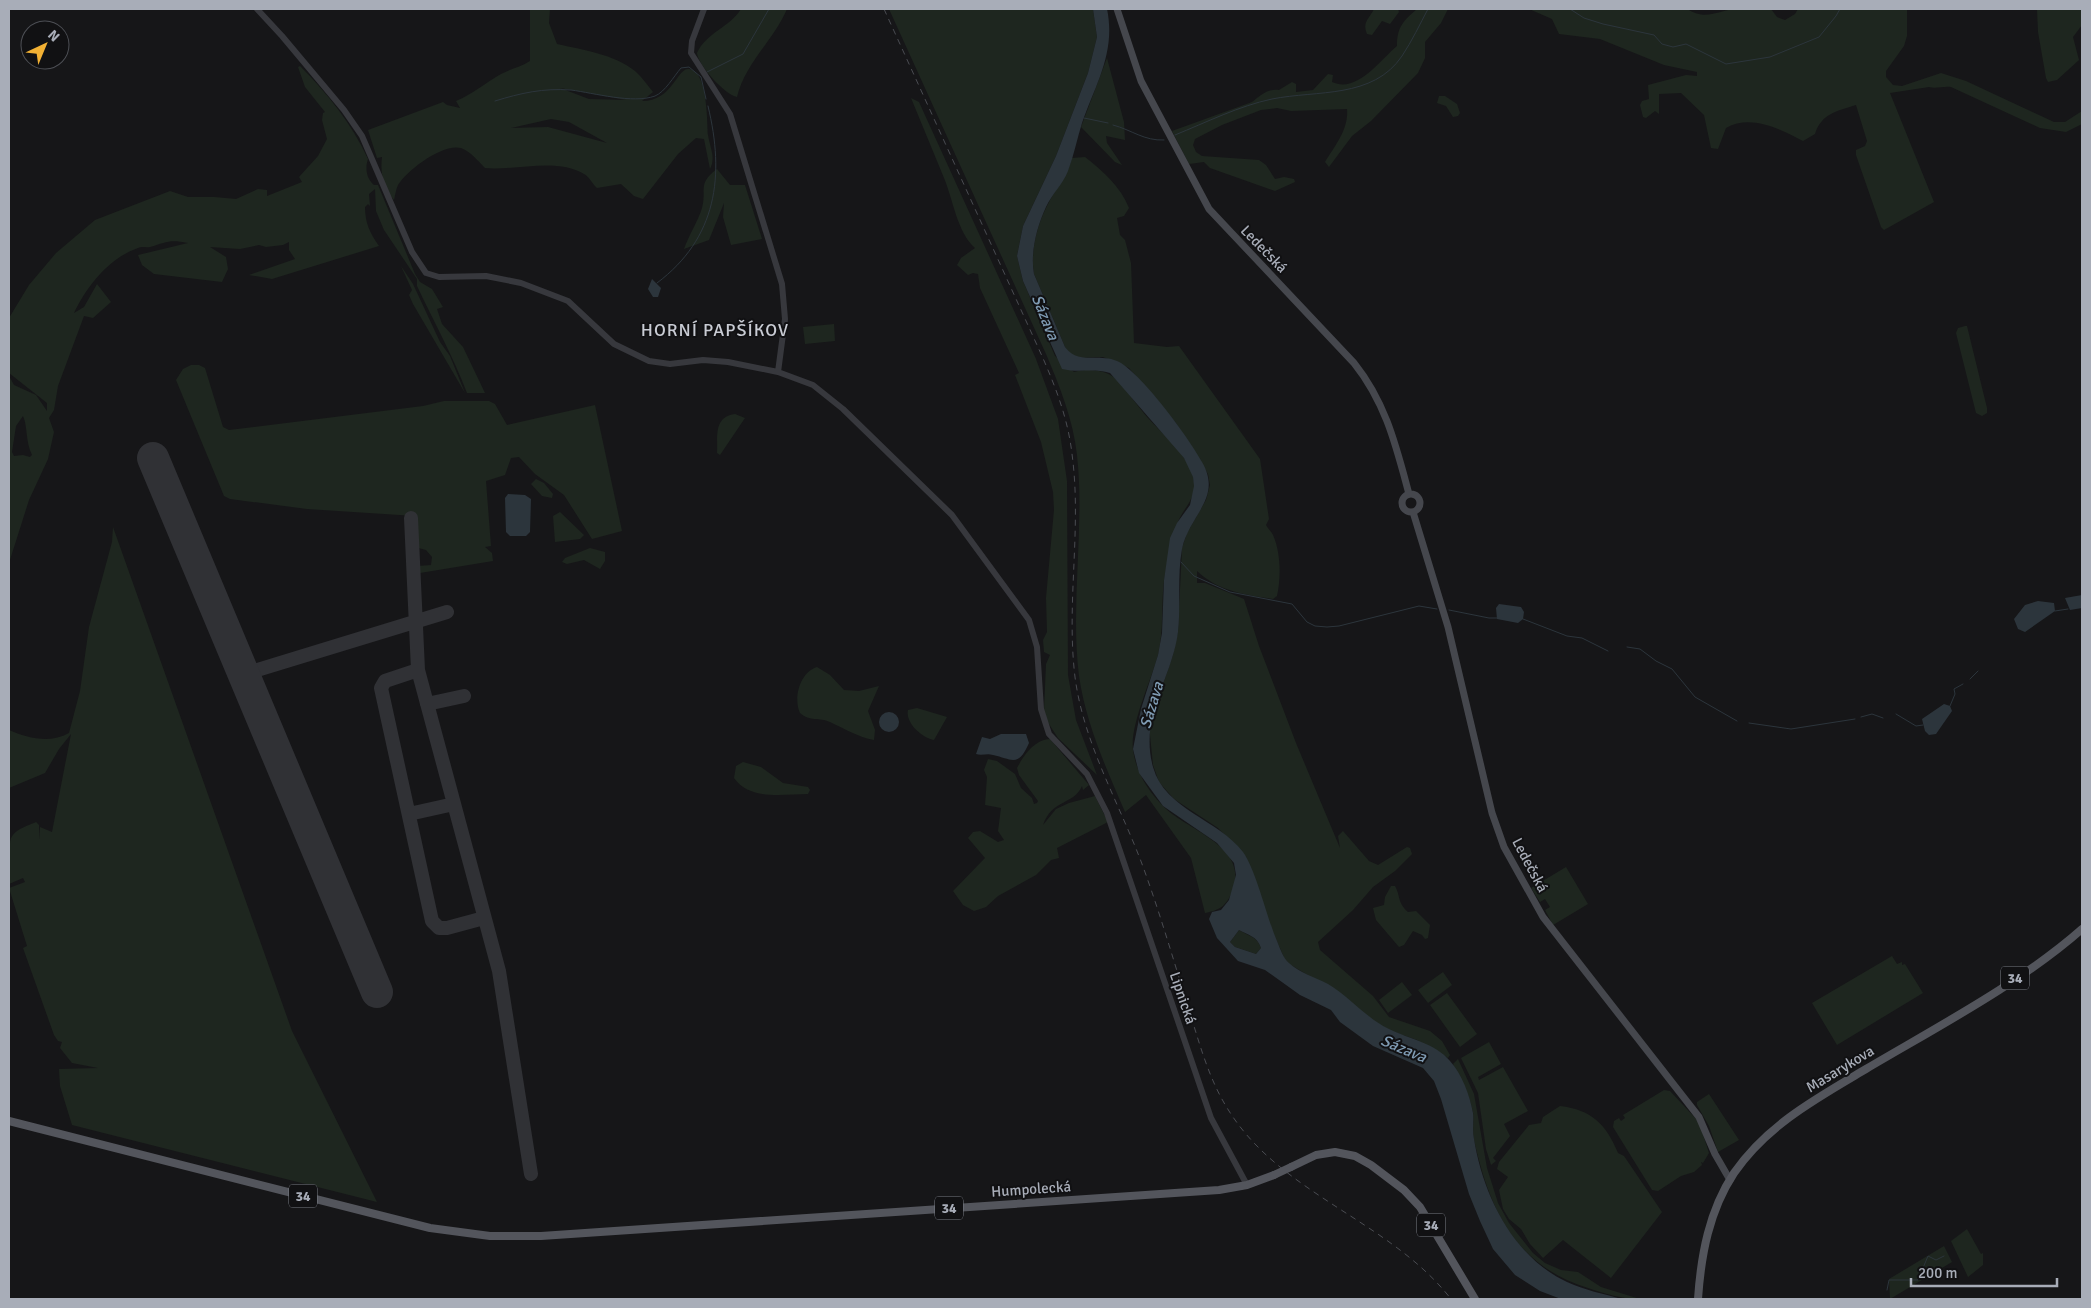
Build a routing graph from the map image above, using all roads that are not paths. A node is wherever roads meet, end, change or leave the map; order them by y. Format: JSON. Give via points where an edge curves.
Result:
{"nodes":[{"id":1,"x":257,"y":9,"type":"edge"},
{"id":2,"x":704,"y":9,"type":"edge"},
{"id":3,"x":1117,"y":9,"type":"edge"},
{"id":4,"x":778,"y":372,"type":"junction"},
{"id":5,"x":1409,"y":494,"type":"junction"},
{"id":6,"x":1413,"y":512,"type":"junction"},
{"id":7,"x":2082,"y":929,"type":"edge"},
{"id":8,"x":9,"y":1121,"type":"edge"},
{"id":9,"x":1730,"y":1180,"type":"junction"},
{"id":10,"x":1248,"y":1185,"type":"junction"},
{"id":11,"x":1475,"y":1299,"type":"edge"},
{"id":12,"x":1698,"y":1299,"type":"edge"}],
"edges":[{"from":1,"to":4,"type":"street","via":[[326,88],[362,136],[412,252],[426,273],[439,278],[486,276],[521,283],[568,301],[614,344],[649,361],[670,364],[702,360],[728,362]]},
{"from":2,"to":4,"type":"street","via":[[691,53],[730,114],[782,284],[785,312]]},
{"from":3,"to":5,"type":"main road","name":"Ledečská","via":[[1141,81],[1209,209],[1367,380],[1382,404]]},
{"from":4,"to":10,"type":"street","name":"Lipnická","via":[[827,394],[952,516],[1029,620],[1037,647],[1041,708],[1049,734],[1087,774],[1107,813],[1211,1118]]},
{"from":5,"to":6,"type":"main road","name":"Ledečská","via":[[1419,501],[1418,509]]},
{"from":5,"to":6,"type":"main road","name":"Ledečská","via":[[1402,505],[1405,510]]},
{"from":6,"to":9,"type":"main road","name":"Ledečská","via":[[1448,627],[1492,813],[1504,848],[1543,917],[1699,1117]]},
{"from":7,"to":9,"type":"main road","name":"Masarykova","number":"34","via":[[2024,973],[1788,1117],[1760,1141]]},
{"from":8,"to":10,"type":"main road","name":"Humpolecká","number":"34","via":[[460,1233],[534,1236],[1199,1192]]},
{"from":9,"to":12,"type":"main road","name":"Masarykova","number":"34","via":[[1708,1233]]},
{"from":10,"to":11,"type":"main road","name":"Humpolecká","number":"34","bridge":true,"via":[[1316,1156],[1335,1152],[1356,1156],[1404,1190],[1420,1207]]}]}
